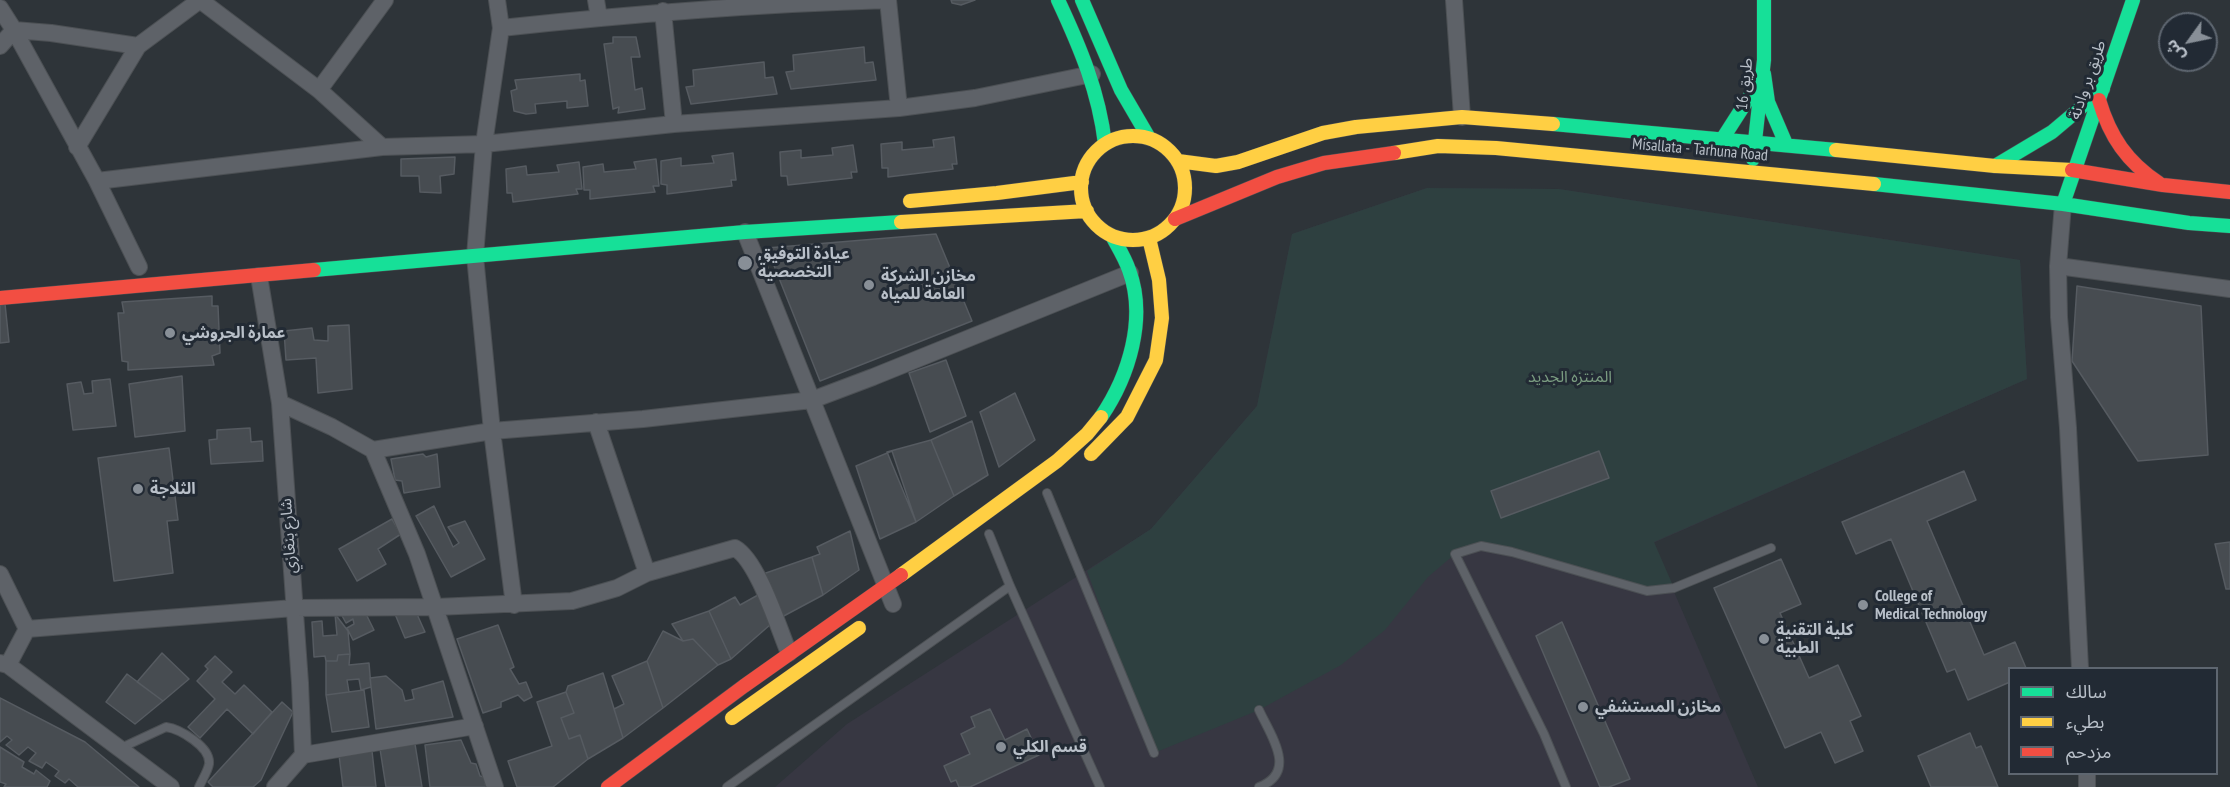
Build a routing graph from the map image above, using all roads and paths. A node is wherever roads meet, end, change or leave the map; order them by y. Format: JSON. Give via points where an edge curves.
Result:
{"nodes":[{"id":1,"x":384,"y":0,"type":"edge"},
{"id":2,"x":497,"y":0,"type":"edge"},
{"id":3,"x":596,"y":0,"type":"edge"},
{"id":4,"x":888,"y":0,"type":"edge"},
{"id":5,"x":1058,"y":0,"type":"edge"},
{"id":6,"x":1082,"y":0,"type":"edge"},
{"id":7,"x":1454,"y":0,"type":"edge"},
{"id":8,"x":1764,"y":0,"type":"edge"},
{"id":9,"x":2132,"y":1,"type":"edge"},
{"id":10,"x":0,"y":8,"type":"edge"},
{"id":11,"x":663,"y":11,"type":"junction"},
{"id":12,"x":599,"y":18,"type":"junction"},
{"id":13,"x":501,"y":28,"type":"junction"},
{"id":14,"x":14,"y":30,"type":"junction"},
{"id":15,"x":0,"y":46,"type":"edge"},
{"id":16,"x":138,"y":46,"type":"junction"},
{"id":17,"x":1092,"y":74,"type":"junction"},
{"id":18,"x":1764,"y":74,"type":"junction"},
{"id":19,"x":320,"y":90,"type":"junction"},
{"id":20,"x":2101,"y":95,"type":"junction"},
{"id":21,"x":899,"y":108,"type":"junction"},
{"id":22,"x":1462,"y":117,"type":"junction"},
{"id":23,"x":675,"y":124,"type":"junction"},
{"id":24,"x":1149,"y":138,"type":"junction"},
{"id":25,"x":1723,"y":138,"type":"junction"},
{"id":26,"x":1755,"y":141,"type":"junction"},
{"id":27,"x":484,"y":144,"type":"junction"},
{"id":28,"x":1106,"y":144,"type":"junction"},
{"id":29,"x":1786,"y":144,"type":"junction"},
{"id":30,"x":77,"y":147,"type":"junction"},
{"id":31,"x":382,"y":147,"type":"junction"},
{"id":32,"x":1178,"y":161,"type":"junction"},
{"id":33,"x":1995,"y":166,"type":"junction"},
{"id":34,"x":2074,"y":170,"type":"junction"},
{"id":35,"x":1751,"y":171,"type":"junction"},
{"id":36,"x":97,"y":181,"type":"junction"},
{"id":37,"x":1082,"y":182,"type":"junction"},
{"id":38,"x":2163,"y":185,"type":"junction"},
{"id":39,"x":2230,"y":192,"type":"edge"},
{"id":40,"x":902,"y":202,"type":"dead end"},
{"id":41,"x":2063,"y":204,"type":"junction"},
{"id":42,"x":1087,"y":211,"type":"junction"},
{"id":43,"x":1175,"y":219,"type":"junction"},
{"id":44,"x":2230,"y":226,"type":"edge"},
{"id":45,"x":744,"y":232,"type":"junction"},
{"id":46,"x":1112,"y":236,"type":"junction"},
{"id":47,"x":1149,"y":238,"type":"junction"},
{"id":48,"x":476,"y":243,"type":"junction"},
{"id":49,"x":2058,"y":266,"type":"junction"},
{"id":50,"x":139,"y":267,"type":"dead end"},
{"id":51,"x":1130,"y":273,"type":"junction"},
{"id":52,"x":259,"y":276,"type":"junction"},
{"id":53,"x":2230,"y":289,"type":"edge"},
{"id":54,"x":0,"y":298,"type":"edge"},
{"id":55,"x":812,"y":400,"type":"junction"},
{"id":56,"x":280,"y":403,"type":"junction"},
{"id":57,"x":596,"y":422,"type":"junction"},
{"id":58,"x":492,"y":431,"type":"junction"},
{"id":59,"x":373,"y":450,"type":"junction"},
{"id":60,"x":1078,"y":465,"type":"dead end"},
{"id":61,"x":1046,"y":493,"type":"dead end"},
{"id":62,"x":981,"y":518,"type":"junction"},
{"id":63,"x":989,"y":534,"type":"joint"},
{"id":64,"x":1771,"y":548,"type":"dead end"},
{"id":65,"x":0,"y":573,"type":"edge"},
{"id":66,"x":647,"y":573,"type":"junction"},
{"id":67,"x":1010,"y":586,"type":"junction"},
{"id":68,"x":885,"y":588,"type":"junction"},
{"id":69,"x":514,"y":605,"type":"junction"},
{"id":70,"x":436,"y":607,"type":"junction"},
{"id":71,"x":888,"y":607,"type":"joint"},
{"id":72,"x":294,"y":608,"type":"junction"},
{"id":73,"x":27,"y":629,"type":"junction"},
{"id":74,"x":789,"y":653,"type":"junction"},
{"id":75,"x":4,"y":664,"type":"edge"},
{"id":76,"x":2080,"y":667,"type":"edge"},
{"id":77,"x":1259,"y":710,"type":"dead end"},
{"id":78,"x":475,"y":726,"type":"junction"},
{"id":79,"x":721,"y":726,"type":"dead end"},
{"id":80,"x":121,"y":748,"type":"junction"},
{"id":81,"x":1154,"y":753,"type":"dead end"},
{"id":82,"x":303,"y":755,"type":"junction"},
{"id":83,"x":1098,"y":783,"type":"edge"},
{"id":84,"x":171,"y":787,"type":"edge"},
{"id":85,"x":200,"y":787,"type":"edge"},
{"id":86,"x":275,"y":787,"type":"edge"},
{"id":87,"x":495,"y":787,"type":"edge"},
{"id":88,"x":608,"y":787,"type":"edge"},
{"id":89,"x":727,"y":787,"type":"edge"},
{"id":90,"x":1259,"y":787,"type":"edge"},
{"id":91,"x":1566,"y":787,"type":"edge"}],
"edges":[{"from":1,"to":19,"type":"street"},
{"from":2,"to":13,"type":"street"},
{"from":3,"to":12,"type":"street"},
{"from":4,"to":11,"type":"street"},
{"from":4,"to":21,"type":"street"},
{"from":5,"to":17,"type":"main road"},
{"from":6,"to":24,"type":"main road","via":[[1121,90]]},
{"from":7,"to":22,"type":"street"},
{"from":8,"to":18,"type":"main road","name":"طريق 16"},
{"from":9,"to":20,"type":"main road","name":"طريق بر وادنة"},
{"from":10,"to":14,"type":"street"},
{"from":11,"to":12,"type":"street"},
{"from":11,"to":23,"type":"street"},
{"from":12,"to":13,"type":"street"},
{"from":13,"to":27,"type":"street"},
{"from":14,"to":15,"type":"street"},
{"from":14,"to":16,"type":"street"},
{"from":14,"to":30,"type":"street"},
{"from":16,"to":19,"type":"street","via":[[200,0]]},
{"from":16,"to":30,"type":"street"},
{"from":17,"to":21,"type":"street","via":[[975,98]]},
{"from":17,"to":28,"type":"main road"},
{"from":18,"to":25,"type":"main road"},
{"from":18,"to":26,"type":"main road","name":"طريق 16"},
{"from":18,"to":29,"type":"main road","via":[[1768,102]]},
{"from":19,"to":31,"type":"street"},
{"from":20,"to":33,"type":"main road","via":[[2053,133]]},
{"from":20,"to":34,"type":"main road","name":"طريق بر وادنة"},
{"from":20,"to":38,"type":"main road","via":[[2104,121],[2121,150],[2144,174]]},
{"from":21,"to":23,"type":"street"},
{"from":22,"to":25,"type":"main road","name":"Misallata - Tarhuna Road"},
{"from":22,"to":32,"type":"main road","name":"Misallata - Tarhuna Road","via":[[1323,133],[1216,166]]},
{"from":23,"to":27,"type":"street"},
{"from":24,"to":28,"type":"main road","via":[[1119,138]]},
{"from":24,"to":32,"type":"main road","via":[[1166,147]]},
{"from":25,"to":26,"type":"main road","name":"Misallata - Tarhuna Road"},
{"from":26,"to":29,"type":"main road","name":"Misallata - Tarhuna Road"},
{"from":26,"to":35,"type":"main road","name":"طريق 16"},
{"from":27,"to":31,"type":"street"},
{"from":27,"to":48,"type":"street"},
{"from":28,"to":37,"type":"main road","via":[[1094,154]]},
{"from":29,"to":33,"type":"main road","name":"Misallata - Tarhuna Road"},
{"from":30,"to":36,"type":"street"},
{"from":31,"to":36,"type":"street"},
{"from":32,"to":43,"type":"main road","via":[[1185,180],[1184,201]]},
{"from":33,"to":34,"type":"main road","name":"Misallata - Tarhuna Road"},
{"from":34,"to":38,"type":"main road","name":"Misallata - Tarhuna Road"},
{"from":34,"to":41,"type":"main road","name":"طريق بر وادنة"},
{"from":35,"to":41,"type":"main road","name":"Misallata - Tarhuna Road"},
{"from":35,"to":43,"type":"main road","name":"Misallata - Tarhuna Road","via":[[1438,146],[1324,163],[1277,177]]},
{"from":36,"to":50,"type":"street"},
{"from":37,"to":40,"type":"main road"},
{"from":37,"to":42,"type":"main road"},
{"from":38,"to":39,"type":"main road","name":"Misallata - Tarhuna Road"},
{"from":41,"to":44,"type":"main road","name":"Misallata - Tarhuna Road"},
{"from":41,"to":49,"type":"street"},
{"from":42,"to":45,"type":"main road"},
{"from":42,"to":46,"type":"main road"},
{"from":43,"to":47,"type":"main road","via":[[1164,231]]},
{"from":45,"to":48,"type":"main road"},
{"from":45,"to":55,"type":"street"},
{"from":46,"to":47,"type":"main road"},
{"from":46,"to":51,"type":"main road"},
{"from":47,"to":60,"type":"main road","via":[[1159,280],[1162,318],[1156,360],[1127,417]]},
{"from":48,"to":52,"type":"main road"},
{"from":48,"to":58,"type":"street"},
{"from":49,"to":53,"type":"street"},
{"from":49,"to":76,"type":"street"},
{"from":51,"to":55,"type":"street"},
{"from":51,"to":62,"type":"main road","via":[[1134,334],[1126,369],[1111,403],[1079,441]]},
{"from":52,"to":54,"type":"main road"},
{"from":52,"to":56,"type":"street","name":"شارع بنغازي"},
{"from":55,"to":57,"type":"street"},
{"from":55,"to":68,"type":"street"},
{"from":56,"to":59,"type":"street"},
{"from":56,"to":72,"type":"street","name":"شارع بنغازي"},
{"from":57,"to":58,"type":"street"},
{"from":57,"to":66,"type":"street"},
{"from":58,"to":59,"type":"street"},
{"from":58,"to":69,"type":"street"},
{"from":59,"to":70,"type":"street"},
{"from":61,"to":81,"type":"lane"},
{"from":62,"to":63,"type":"main road"},
{"from":62,"to":68,"type":"main road"},
{"from":63,"to":67,"type":"lane"},
{"from":64,"to":91,"type":"lane","via":[[1674,588],[1647,591],[1512,552],[1480,546],[1455,554]]},
{"from":65,"to":73,"type":"street"},
{"from":66,"to":69,"type":"street","via":[[617,588],[572,601]]},
{"from":66,"to":74,"type":"street","via":[[735,548],[753,567]]},
{"from":67,"to":83,"type":"lane"},
{"from":67,"to":89,"type":"lane"},
{"from":68,"to":71,"type":"street"},
{"from":68,"to":74,"type":"main road"},
{"from":69,"to":70,"type":"street"},
{"from":70,"to":72,"type":"street"},
{"from":70,"to":78,"type":"street"},
{"from":71,"to":79,"type":"main road"},
{"from":72,"to":73,"type":"street"},
{"from":72,"to":82,"type":"street","name":"شارع بنغازي"},
{"from":73,"to":75,"type":"street"},
{"from":74,"to":88,"type":"main road"},
{"from":75,"to":80,"type":"street"},
{"from":77,"to":90,"type":"lane","via":[[1278,752],[1279,771]]},
{"from":78,"to":82,"type":"street"},
{"from":78,"to":87,"type":"street"},
{"from":80,"to":84,"type":"street"},
{"from":80,"to":85,"type":"lane","via":[[166,727],[185,732],[207,754],[209,763]]},
{"from":82,"to":86,"type":"street"}]}
